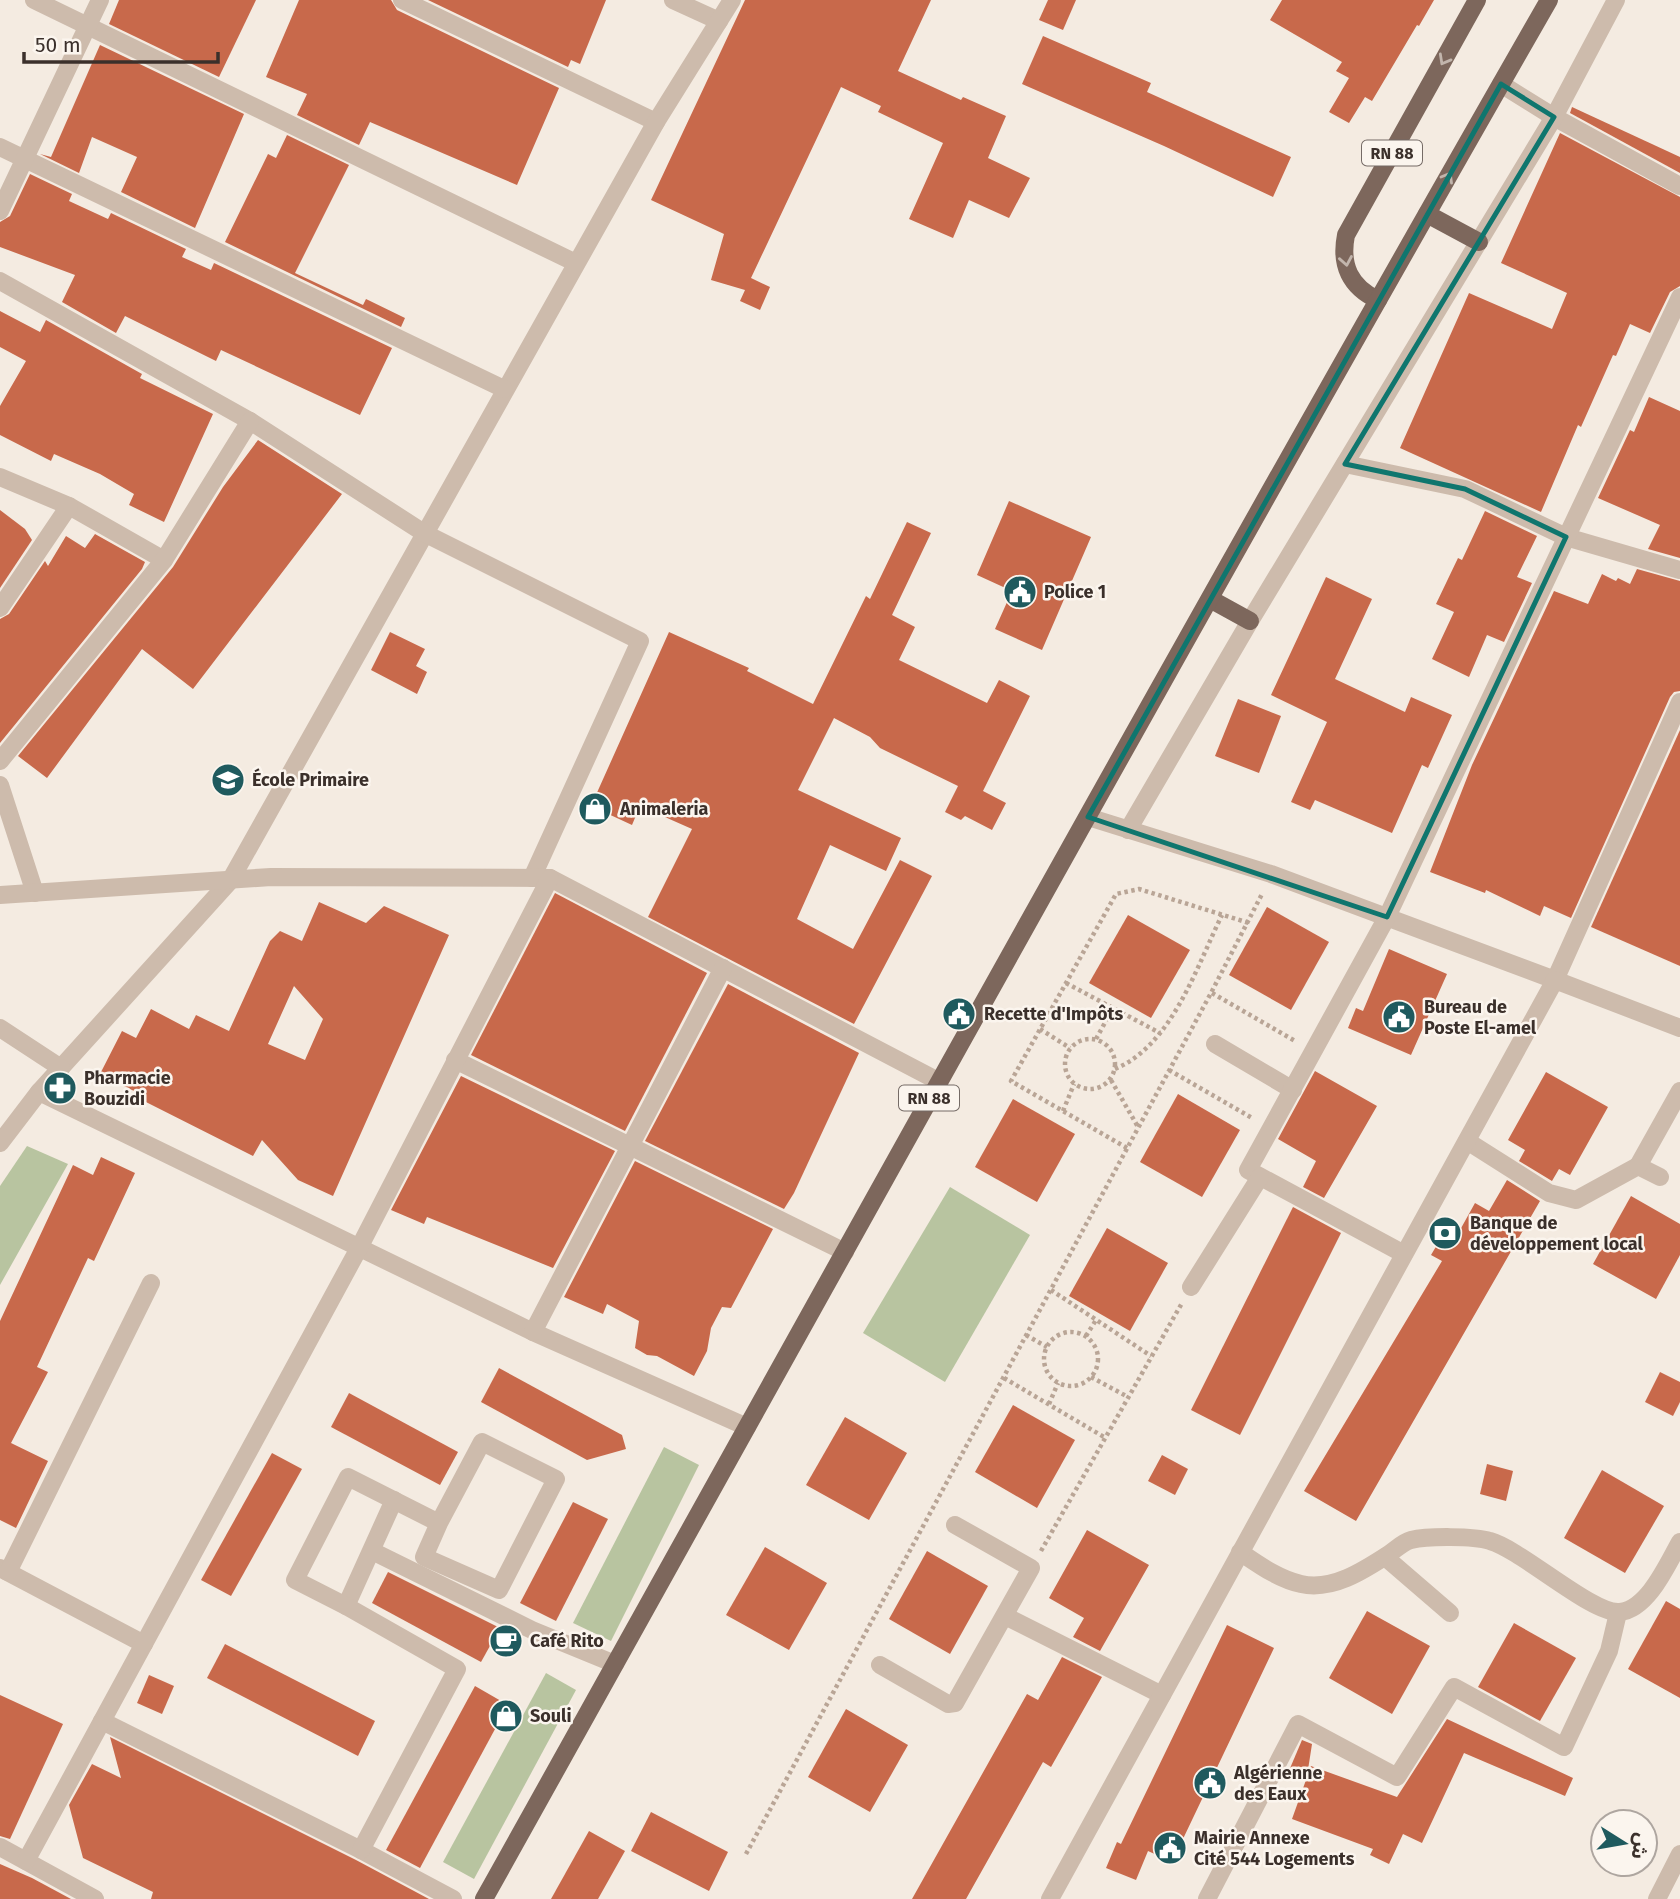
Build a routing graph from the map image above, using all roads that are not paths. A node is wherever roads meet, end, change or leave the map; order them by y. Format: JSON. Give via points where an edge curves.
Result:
{"nodes":[{"id":1,"x":34,"y":0,"type":"edge"},
{"id":2,"x":100,"y":0,"type":"edge"},
{"id":3,"x":402,"y":0,"type":"edge"},
{"id":4,"x":673,"y":0,"type":"edge"},
{"id":5,"x":732,"y":0,"type":"edge"},
{"id":6,"x":1478,"y":0,"type":"edge"},
{"id":7,"x":1549,"y":0,"type":"edge"},
{"id":8,"x":1616,"y":0,"type":"edge"},
{"id":9,"x":719,"y":21,"type":"junction"},
{"id":10,"x":88,"y":27,"type":"junction"},
{"id":11,"x":1501,"y":84,"type":"junction"},
{"id":12,"x":1555,"y":117,"type":"junction"},
{"id":13,"x":656,"y":122,"type":"junction"},
{"id":14,"x":0,"y":147,"type":"edge"},
{"id":15,"x":25,"y":160,"type":"junction"},
{"id":16,"x":1680,"y":186,"type":"edge"},
{"id":17,"x":0,"y":211,"type":"edge"},
{"id":18,"x":1427,"y":214,"type":"junction"},
{"id":19,"x":1479,"y":243,"type":"junction"},
{"id":20,"x":576,"y":263,"type":"junction"},
{"id":21,"x":0,"y":281,"type":"edge"},
{"id":22,"x":1680,"y":297,"type":"edge"},
{"id":23,"x":1378,"y":300,"type":"junction"},
{"id":24,"x":504,"y":389,"type":"junction"},
{"id":25,"x":250,"y":421,"type":"junction"},
{"id":26,"x":1345,"y":464,"type":"junction"},
{"id":27,"x":0,"y":477,"type":"edge"},
{"id":28,"x":69,"y":506,"type":"junction"},
{"id":29,"x":424,"y":533,"type":"junction"},
{"id":30,"x":1566,"y":537,"type":"junction"},
{"id":31,"x":164,"y":560,"type":"junction"},
{"id":32,"x":1680,"y":570,"type":"edge"},
{"id":33,"x":1210,"y":599,"type":"junction"},
{"id":34,"x":0,"y":608,"type":"edge"},
{"id":35,"x":1250,"y":621,"type":"junction"},
{"id":36,"x":1680,"y":702,"type":"edge"},
{"id":37,"x":0,"y":761,"type":"edge"},
{"id":38,"x":0,"y":785,"type":"edge"},
{"id":39,"x":1088,"y":817,"type":"junction"},
{"id":40,"x":1128,"y":830,"type":"junction"},
{"id":41,"x":541,"y":878,"type":"junction"},
{"id":42,"x":230,"y":881,"type":"junction"},
{"id":43,"x":35,"y":893,"type":"junction"},
{"id":44,"x":0,"y":895,"type":"edge"},
{"id":45,"x":1387,"y":917,"type":"junction"},
{"id":46,"x":723,"y":968,"type":"junction"},
{"id":47,"x":1555,"y":980,"type":"junction"},
{"id":48,"x":0,"y":1028,"type":"edge"},
{"id":49,"x":1680,"y":1028,"type":"edge"},
{"id":50,"x":1216,"y":1044,"type":"dead end"},
{"id":51,"x":455,"y":1060,"type":"junction"},
{"id":52,"x":61,"y":1068,"type":"junction"},
{"id":53,"x":938,"y":1081,"type":"junction"},
{"id":54,"x":1293,"y":1090,"type":"junction"},
{"id":55,"x":1680,"y":1091,"type":"edge"},
{"id":56,"x":39,"y":1093,"type":"junction"},
{"id":57,"x":1467,"y":1142,"type":"junction"},
{"id":58,"x":0,"y":1143,"type":"edge"},
{"id":59,"x":630,"y":1146,"type":"junction"},
{"id":60,"x":1638,"y":1166,"type":"junction"},
{"id":61,"x":1260,"y":1177,"type":"junction"},
{"id":62,"x":1660,"y":1177,"type":"dead end"},
{"id":63,"x":359,"y":1248,"type":"junction"},
{"id":64,"x":845,"y":1252,"type":"junction"},
{"id":65,"x":1404,"y":1255,"type":"junction"},
{"id":66,"x":151,"y":1283,"type":"dead end"},
{"id":67,"x":1191,"y":1287,"type":"road end"},
{"id":68,"x":533,"y":1332,"type":"junction"},
{"id":69,"x":747,"y":1427,"type":"junction"},
{"id":70,"x":394,"y":1500,"type":"junction"},
{"id":71,"x":439,"y":1523,"type":"junction"},
{"id":72,"x":955,"y":1525,"type":"dead end"},
{"id":73,"x":1680,"y":1542,"type":"edge"},
{"id":74,"x":372,"y":1550,"type":"junction"},
{"id":75,"x":1240,"y":1552,"type":"junction"},
{"id":76,"x":1385,"y":1557,"type":"junction"},
{"id":77,"x":4,"y":1570,"type":"edge"},
{"id":78,"x":346,"y":1606,"type":"junction"},
{"id":79,"x":1450,"y":1613,"type":"dead end"},
{"id":80,"x":1618,"y":1613,"type":"junction"},
{"id":81,"x":1004,"y":1616,"type":"junction"},
{"id":82,"x":144,"y":1644,"type":"junction"},
{"id":83,"x":615,"y":1664,"type":"junction"},
{"id":84,"x":880,"y":1665,"type":"dead end"},
{"id":85,"x":1161,"y":1695,"type":"junction"},
{"id":86,"x":102,"y":1721,"type":"junction"},
{"id":87,"x":0,"y":1847,"type":"edge"},
{"id":88,"x":361,"y":1850,"type":"junction"},
{"id":89,"x":1680,"y":1854,"type":"edge"},
{"id":90,"x":26,"y":1861,"type":"junction"},
{"id":91,"x":95,"y":1899,"type":"edge"},
{"id":92,"x":453,"y":1899,"type":"edge"},
{"id":93,"x":484,"y":1899,"type":"edge"},
{"id":94,"x":1050,"y":1899,"type":"edge"},
{"id":95,"x":1207,"y":1899,"type":"edge"},
{"id":96,"x":1657,"y":1899,"type":"edge"}],
"edges":[{"from":1,"to":10,"type":"street"},
{"from":2,"to":10,"type":"street"},
{"from":3,"to":13,"type":"street"},
{"from":4,"to":9,"type":"street"},
{"from":5,"to":9,"type":"street"},
{"from":6,"to":23,"type":"main road","number":"RN 88","one_way":true,"via":[[1346,235],[1343,248],[1348,274]]},
{"from":7,"to":11,"type":"main road"},
{"from":8,"to":12,"type":"street"},
{"from":9,"to":13,"type":"street"},
{"from":10,"to":15,"type":"street"},
{"from":10,"to":20,"type":"street"},
{"from":11,"to":12,"type":"street"},
{"from":18,"to":11,"type":"main road","one_way":true},
{"from":12,"to":16,"type":"street"},
{"from":12,"to":19,"type":"street"},
{"from":13,"to":20,"type":"street"},
{"from":14,"to":15,"type":"street"},
{"from":15,"to":17,"type":"street"},
{"from":15,"to":24,"type":"street"},
{"from":18,"to":19,"type":"main road"},
{"from":18,"to":23,"type":"main road"},
{"from":19,"to":26,"type":"street"},
{"from":20,"to":24,"type":"street"},
{"from":21,"to":25,"type":"street"},
{"from":22,"to":30,"type":"street"},
{"from":23,"to":33,"type":"main road","number":"RN 88"},
{"from":24,"to":29,"type":"street"},
{"from":25,"to":29,"type":"street"},
{"from":25,"to":31,"type":"street"},
{"from":26,"to":30,"type":"street","via":[[1465,489]]},
{"from":26,"to":35,"type":"street"},
{"from":27,"to":28,"type":"street"},
{"from":28,"to":31,"type":"street"},
{"from":28,"to":34,"type":"street"},
{"from":29,"to":41,"type":"street","via":[[640,641]]},
{"from":29,"to":42,"type":"street"},
{"from":30,"to":32,"type":"street"},
{"from":30,"to":45,"type":"street"},
{"from":31,"to":37,"type":"street"},
{"from":33,"to":35,"type":"main road"},
{"from":33,"to":39,"type":"main road","number":"RN 88"},
{"from":35,"to":40,"type":"street"},
{"from":36,"to":47,"type":"street"},
{"from":38,"to":43,"type":"street"},
{"from":39,"to":40,"type":"street"},
{"from":39,"to":53,"type":"main road","number":"RN 88"},
{"from":40,"to":45,"type":"street","via":[[1271,874]]},
{"from":41,"to":42,"type":"street","via":[[271,877]]},
{"from":41,"to":46,"type":"street"},
{"from":41,"to":51,"type":"street"},
{"from":42,"to":43,"type":"street"},
{"from":42,"to":52,"type":"street"},
{"from":43,"to":44,"type":"street"},
{"from":45,"to":47,"type":"street"},
{"from":45,"to":54,"type":"street"},
{"from":46,"to":53,"type":"street"},
{"from":46,"to":59,"type":"street"},
{"from":47,"to":49,"type":"street"},
{"from":47,"to":57,"type":"street"},
{"from":48,"to":52,"type":"street"},
{"from":50,"to":54,"type":"street"},
{"from":51,"to":59,"type":"street"},
{"from":51,"to":63,"type":"street"},
{"from":52,"to":56,"type":"street"},
{"from":53,"to":64,"type":"main road","number":"RN 88"},
{"from":54,"to":61,"type":"street","via":[[1248,1171]]},
{"from":55,"to":60,"type":"street"},
{"from":56,"to":58,"type":"street"},
{"from":56,"to":63,"type":"street"},
{"from":57,"to":60,"type":"street","via":[[1549,1192],[1576,1200]]},
{"from":57,"to":65,"type":"street"},
{"from":59,"to":64,"type":"street"},
{"from":59,"to":68,"type":"street"},
{"from":60,"to":62,"type":"street"},
{"from":61,"to":65,"type":"street"},
{"from":61,"to":67,"type":"street"},
{"from":63,"to":68,"type":"street"},
{"from":63,"to":82,"type":"street"},
{"from":64,"to":69,"type":"main road","number":"RN 88"},
{"from":65,"to":75,"type":"street"},
{"from":66,"to":77,"type":"street"},
{"from":68,"to":69,"type":"street"},
{"from":69,"to":83,"type":"main road","number":"RN 88"},
{"from":70,"to":71,"type":"street"},
{"from":70,"to":74,"type":"street"},
{"from":70,"to":78,"type":"street","via":[[348,1477],[295,1580]]},
{"from":71,"to":71,"type":"street","via":[[424,1557],[499,1590],[556,1479],[482,1442]]},
{"from":72,"to":81,"type":"street","via":[[1031,1568]]},
{"from":73,"to":80,"type":"street","via":[[1657,1583],[1636,1606]]},
{"from":74,"to":78,"type":"street"},
{"from":74,"to":83,"type":"street","via":[[532,1630]]},
{"from":75,"to":76,"type":"street","via":[[1300,1584],[1325,1585]]},
{"from":75,"to":85,"type":"street"},
{"from":76,"to":79,"type":"street"},
{"from":76,"to":80,"type":"street","via":[[1409,1540],[1451,1537],[1490,1541],[1596,1605]]},
{"from":77,"to":82,"type":"street"},
{"from":78,"to":88,"type":"street","via":[[457,1669]]},
{"from":80,"to":95,"type":"street","via":[[1609,1651],[1564,1747],[1454,1687],[1397,1777],[1298,1724]]},
{"from":81,"to":84,"type":"street","via":[[953,1704]]},
{"from":81,"to":85,"type":"street"},
{"from":82,"to":86,"type":"street"},
{"from":83,"to":93,"type":"main road","number":"RN 88"},
{"from":85,"to":94,"type":"street"},
{"from":86,"to":88,"type":"street"},
{"from":86,"to":90,"type":"street"},
{"from":87,"to":90,"type":"street"},
{"from":88,"to":92,"type":"street"},
{"from":89,"to":96,"type":"street"},
{"from":90,"to":91,"type":"street"}]}
